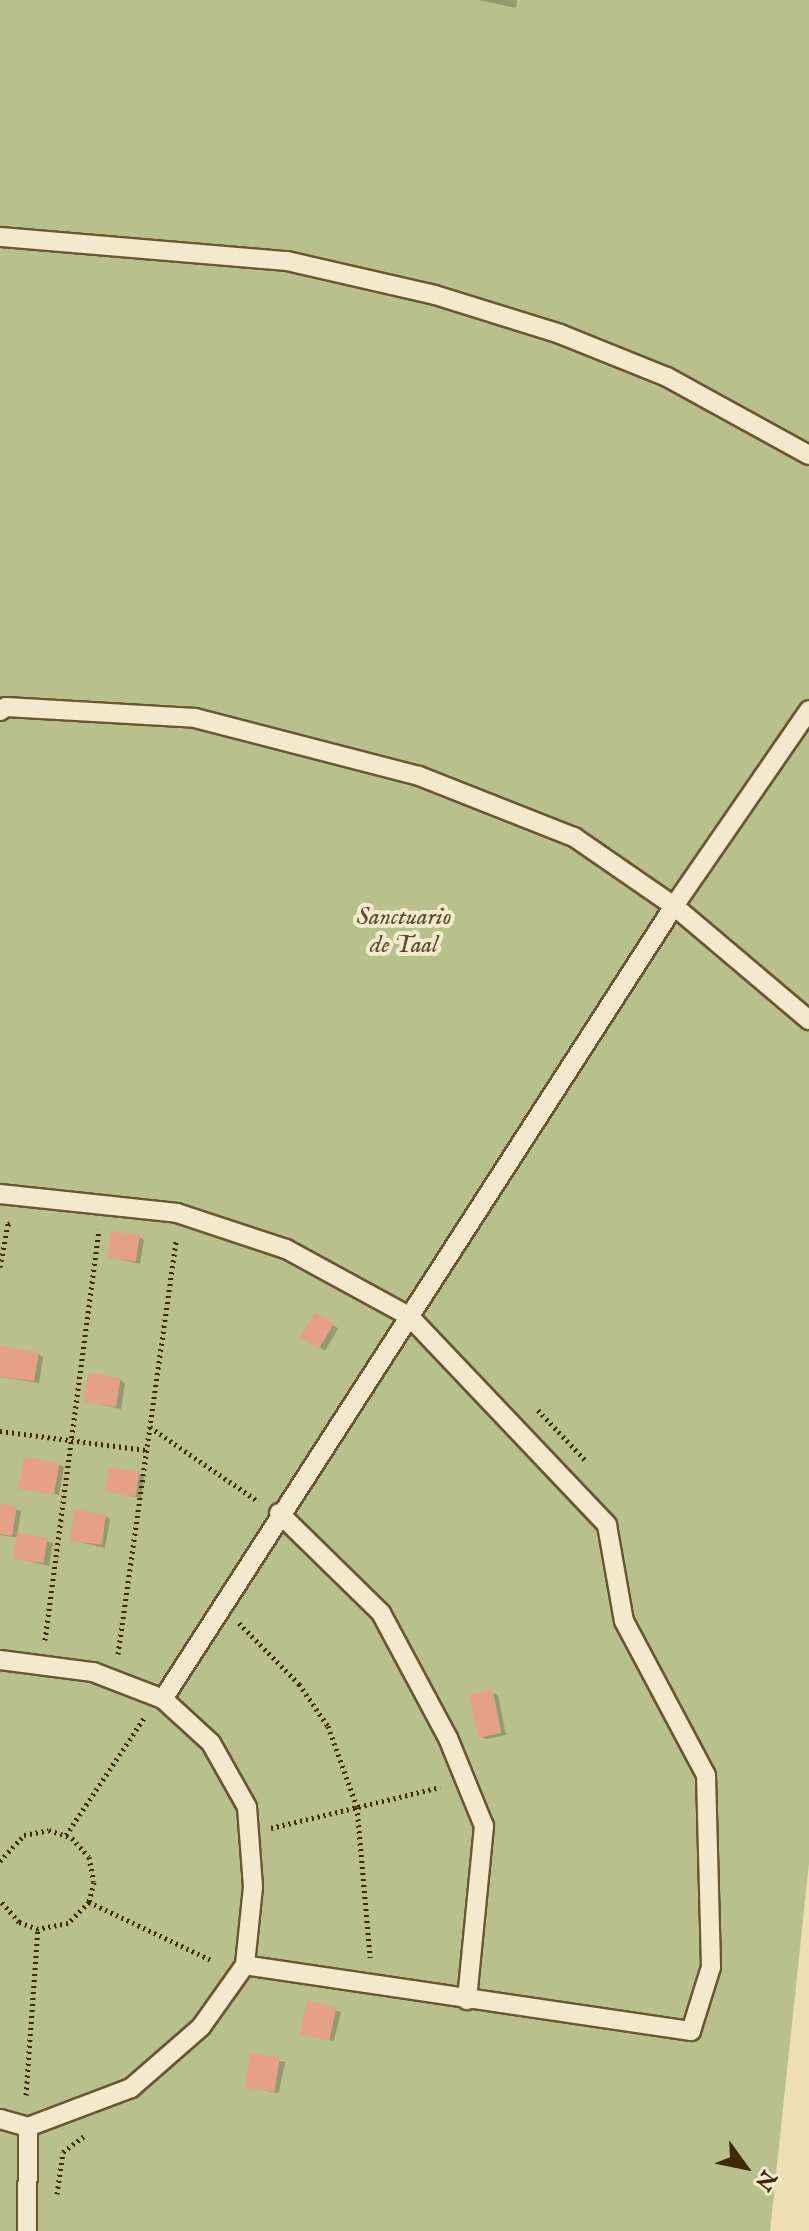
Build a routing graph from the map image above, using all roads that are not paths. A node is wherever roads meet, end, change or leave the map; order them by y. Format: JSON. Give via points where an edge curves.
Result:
{"nodes":[{"id":1,"x":0,"y":237,"type":"edge"},
{"id":2,"x":809,"y":455,"type":"edge"},
{"id":3,"x":809,"y":710,"type":"edge"},
{"id":4,"x":0,"y":711,"type":"edge"},
{"id":5,"x":674,"y":906,"type":"junction"},
{"id":6,"x":809,"y":1020,"type":"edge"},
{"id":7,"x":0,"y":1194,"type":"edge"},
{"id":8,"x":409,"y":1316,"type":"junction"},
{"id":9,"x":279,"y":1513,"type":"junction"},
{"id":10,"x":0,"y":1660,"type":"edge"},
{"id":11,"x":163,"y":1699,"type":"junction"},
{"id":12,"x":245,"y":1965,"type":"junction"},
{"id":13,"x":467,"y":2000,"type":"junction"},
{"id":14,"x":0,"y":2119,"type":"edge"},
{"id":15,"x":28,"y":2127,"type":"junction"},
{"id":16,"x":27,"y":2231,"type":"edge"}],
"edges":[{"from":1,"to":2,"type":"lane","via":[[287,261],[435,295],[560,334],[667,377]]},
{"from":3,"to":5,"type":"lane"},
{"from":4,"to":5,"type":"lane","via":[[6,707],[195,718],[419,776],[574,837]]},
{"from":5,"to":6,"type":"lane"},
{"from":5,"to":8,"type":"lane"},
{"from":7,"to":8,"type":"lane","via":[[177,1213],[286,1249]]},
{"from":8,"to":9,"type":"lane"},
{"from":8,"to":13,"type":"lane","via":[[607,1525],[624,1621],[706,1775],[711,1967],[691,2031]]},
{"from":9,"to":11,"type":"lane"},
{"from":9,"to":13,"type":"lane","via":[[381,1613],[448,1738],[484,1826]]},
{"from":10,"to":11,"type":"lane","via":[[93,1672]]},
{"from":11,"to":12,"type":"lane","via":[[211,1743],[247,1807],[253,1887]]},
{"from":12,"to":13,"type":"lane"},
{"from":12,"to":15,"type":"lane","via":[[201,2027],[131,2088]]},
{"from":14,"to":15,"type":"lane"},
{"from":15,"to":16,"type":"lane"}]}
